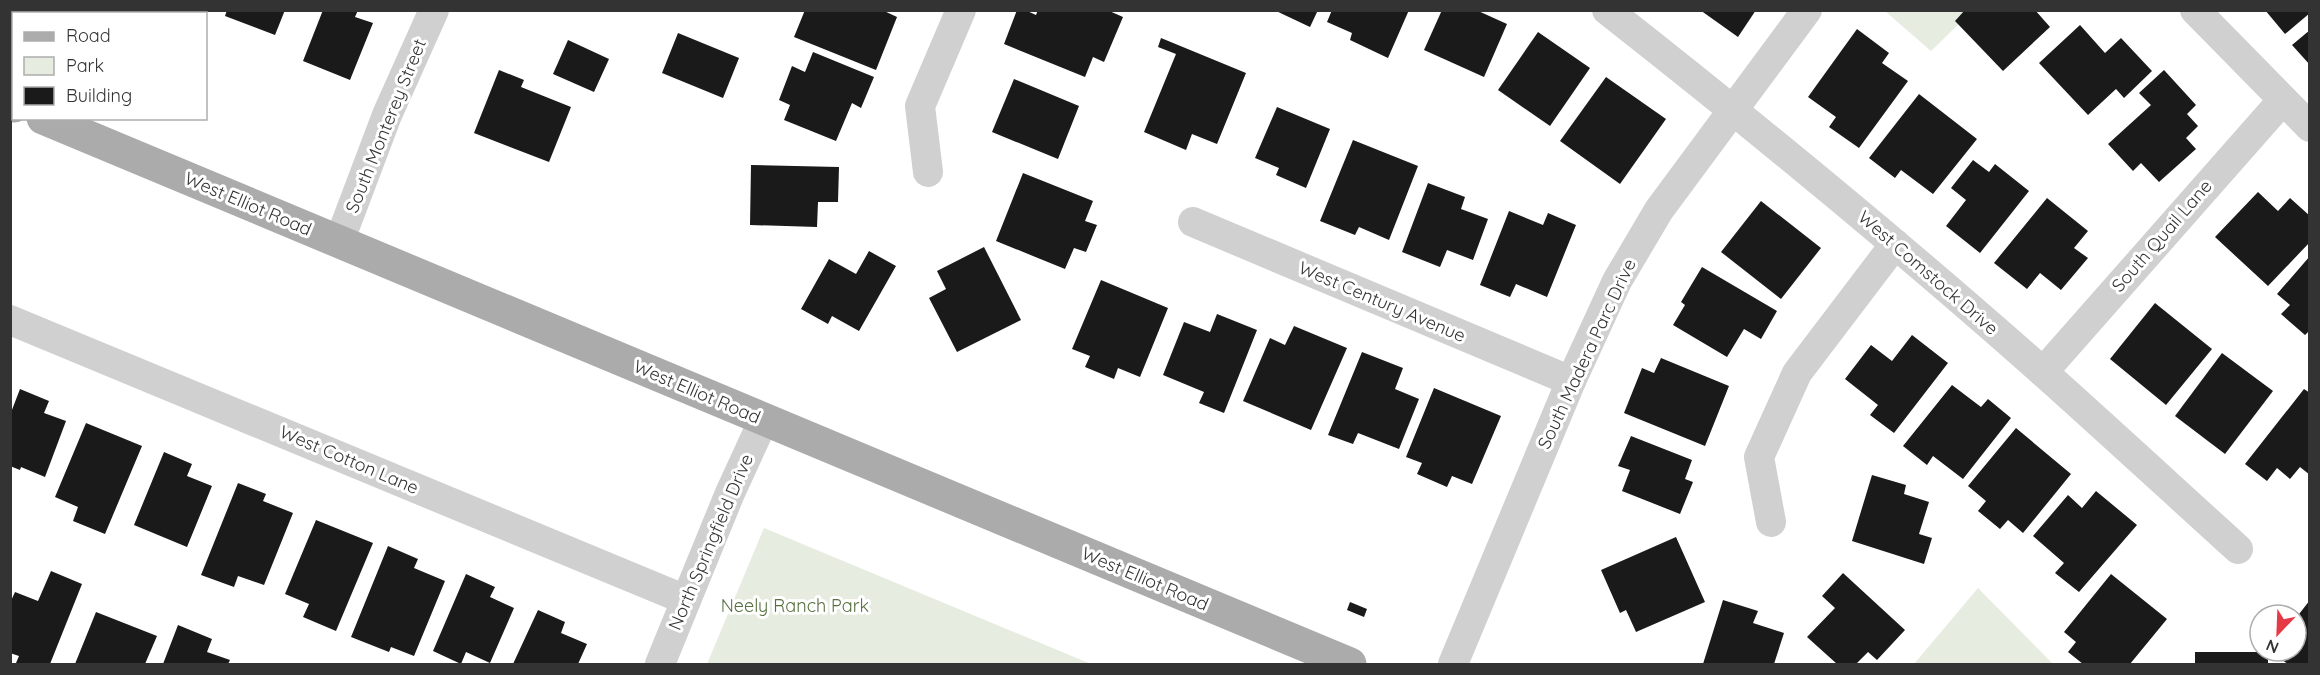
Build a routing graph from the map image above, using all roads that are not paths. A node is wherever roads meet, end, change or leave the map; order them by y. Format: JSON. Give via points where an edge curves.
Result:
{"nodes":[{"id":1,"x":434,"y":10,"type":"edge"},
{"id":2,"x":961,"y":10,"type":"edge"},
{"id":3,"x":1607,"y":10,"type":"edge"},
{"id":4,"x":1807,"y":10,"type":"edge"},
{"id":5,"x":2195,"y":10,"type":"edge"},
{"id":6,"x":2282,"y":101,"type":"junction"},
{"id":7,"x":1734,"y":110,"type":"junction"},
{"id":8,"x":48,"y":120,"type":"edge"},
{"id":9,"x":2310,"y":127,"type":"edge"},
{"id":10,"x":928,"y":172,"type":"dead end"},
{"id":11,"x":1192,"y":222,"type":"dead end"},
{"id":12,"x":339,"y":242,"type":"junction"},
{"id":13,"x":1894,"y":244,"type":"junction"},
{"id":14,"x":10,"y":320,"type":"edge"},
{"id":15,"x":2043,"y":372,"type":"junction"},
{"id":16,"x":1571,"y":381,"type":"junction"},
{"id":17,"x":764,"y":420,"type":"junction"},
{"id":18,"x":1771,"y":522,"type":"dead end"},
{"id":19,"x":2238,"y":549,"type":"dead end"},
{"id":20,"x":686,"y":600,"type":"junction"},
{"id":21,"x":660,"y":664,"type":"edge"},
{"id":22,"x":1350,"y":664,"type":"edge"},
{"id":23,"x":1454,"y":664,"type":"edge"}],
"edges":[{"from":1,"to":12,"type":"street","name":"South Monterey Street","via":[[387,115]]},
{"from":2,"to":10,"type":"street","via":[[920,106]]},
{"from":3,"to":7,"type":"street","name":"West Comstock Drive"},
{"from":4,"to":7,"type":"street","name":"South Madera Parc Drive"},
{"from":5,"to":6,"type":"street"},
{"from":6,"to":9,"type":"street"},
{"from":6,"to":15,"type":"street","name":"South Quail Lane"},
{"from":7,"to":13,"type":"street","name":"West Comstock Drive"},
{"from":7,"to":16,"type":"street","name":"South Madera Parc Drive","via":[[1659,210],[1617,281]]},
{"from":8,"to":12,"type":"main road","name":"West Elliot Road"},
{"from":11,"to":16,"type":"street","name":"West Century Avenue"},
{"from":12,"to":17,"type":"main road","name":"West Elliot Road"},
{"from":13,"to":15,"type":"street","name":"West Comstock Drive"},
{"from":13,"to":18,"type":"street","via":[[1797,373],[1782,405],[1759,457]]},
{"from":14,"to":20,"type":"street","name":"West Cotton Lane"},
{"from":15,"to":19,"type":"street","name":"West Comstock Drive"},
{"from":16,"to":23,"type":"street","name":"South Madera Parc Drive"},
{"from":17,"to":20,"type":"street","name":"North Springfield Drive"},
{"from":17,"to":22,"type":"main road","name":"West Elliot Road"},
{"from":20,"to":21,"type":"street","name":"North Springfield Drive"}]}
